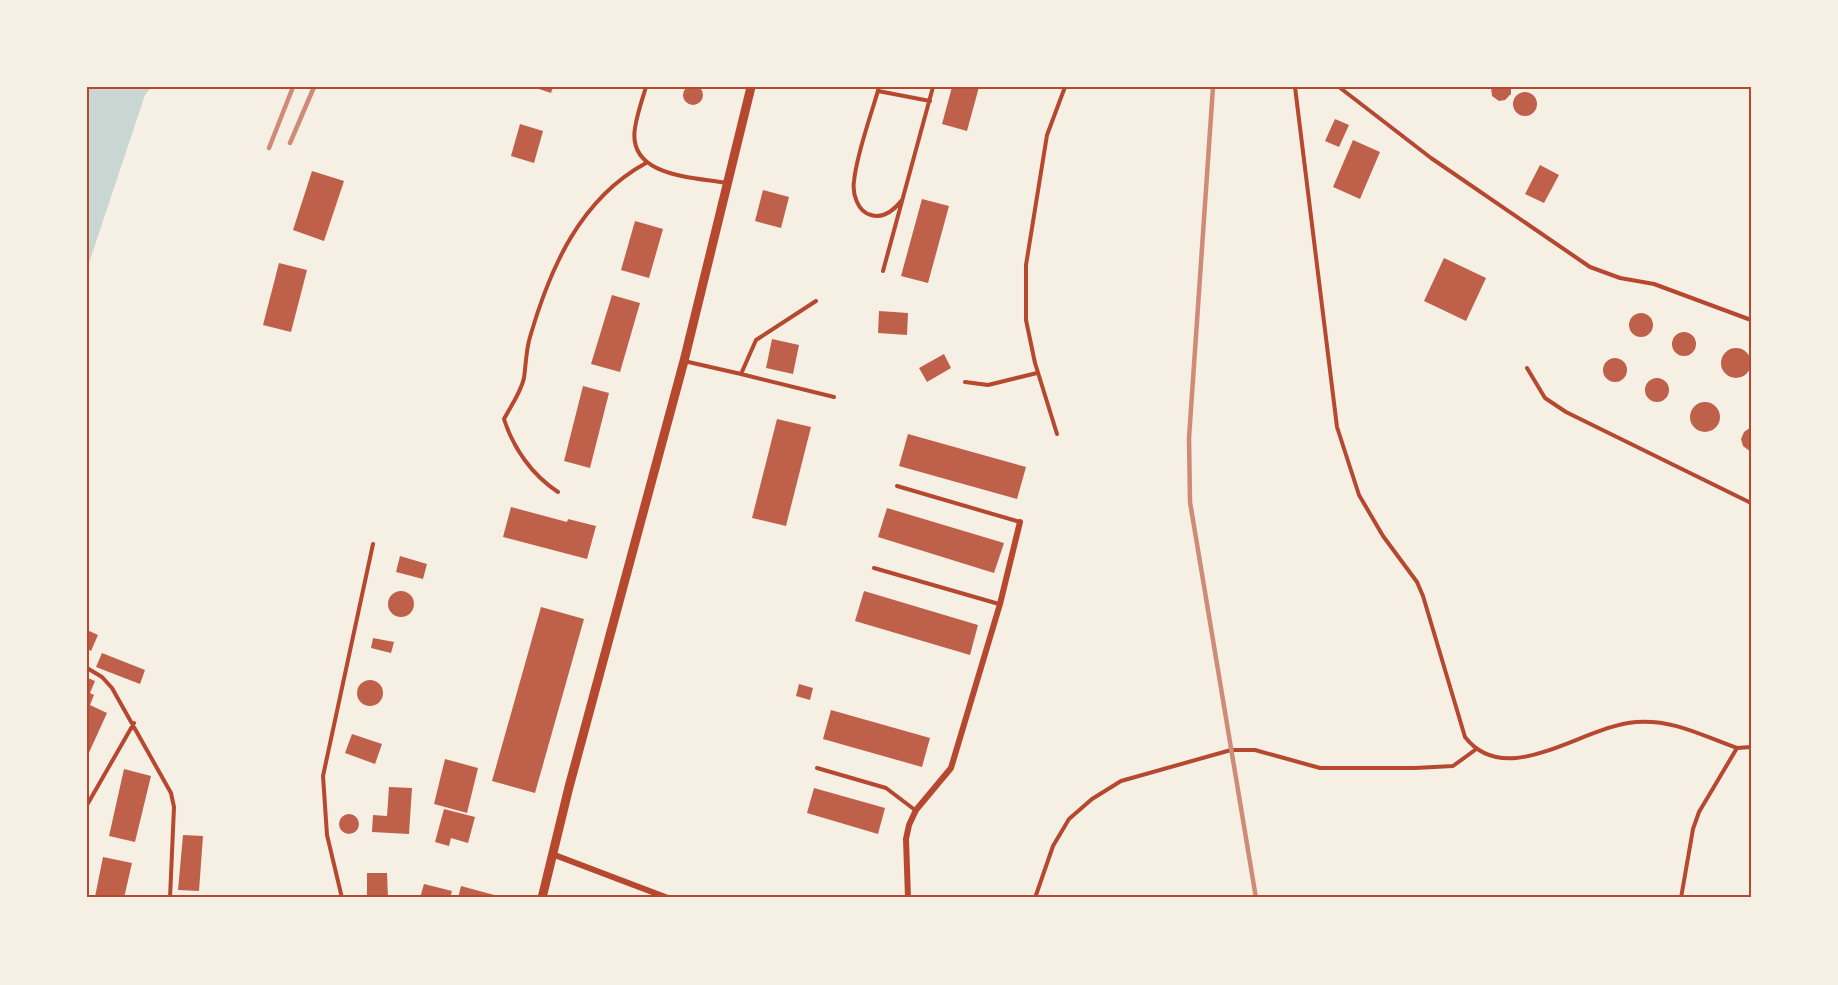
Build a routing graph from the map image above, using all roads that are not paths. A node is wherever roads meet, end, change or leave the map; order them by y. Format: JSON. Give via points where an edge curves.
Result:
{"nodes":[{"id":1,"x":646,"y":87,"type":"edge"},
{"id":2,"x":751,"y":87,"type":"edge"},
{"id":3,"x":933,"y":87,"type":"edge"},
{"id":4,"x":1065,"y":87,"type":"edge"},
{"id":5,"x":1295,"y":87,"type":"edge"},
{"id":6,"x":1339,"y":87,"type":"edge"},
{"id":7,"x":878,"y":89,"type":"edge"},
{"id":8,"x":930,"y":101,"type":"junction"},
{"id":9,"x":646,"y":163,"type":"junction"},
{"id":10,"x":727,"y":183,"type":"junction"},
{"id":11,"x":904,"y":198,"type":"junction"},
{"id":12,"x":883,"y":272,"type":"dead end"},
{"id":13,"x":816,"y":301,"type":"dead end"},
{"id":14,"x":1751,"y":320,"type":"edge"},
{"id":15,"x":684,"y":361,"type":"junction"},
{"id":16,"x":1527,"y":368,"type":"dead end"},
{"id":17,"x":1037,"y":373,"type":"junction"},
{"id":18,"x":741,"y":374,"type":"junction"},
{"id":19,"x":965,"y":382,"type":"dead end"},
{"id":20,"x":834,"y":397,"type":"dead end"},
{"id":21,"x":1057,"y":434,"type":"dead end"},
{"id":22,"x":897,"y":486,"type":"dead end"},
{"id":23,"x":558,"y":492,"type":"dead end"},
{"id":24,"x":1751,"y":503,"type":"edge"},
{"id":25,"x":1020,"y":522,"type":"joint"},
{"id":26,"x":373,"y":544,"type":"dead end"},
{"id":27,"x":874,"y":568,"type":"dead end"},
{"id":28,"x":1000,"y":604,"type":"junction"},
{"id":29,"x":87,"y":668,"type":"edge"},
{"id":30,"x":134,"y":723,"type":"junction"},
{"id":31,"x":1751,"y":747,"type":"edge"},
{"id":32,"x":1737,"y":748,"type":"junction"},
{"id":33,"x":1475,"y":750,"type":"junction"},
{"id":34,"x":817,"y":768,"type":"dead end"},
{"id":35,"x":87,"y":805,"type":"edge"},
{"id":36,"x":916,"y":810,"type":"junction"},
{"id":37,"x":552,"y":854,"type":"junction"},
{"id":38,"x":170,"y":898,"type":"edge"},
{"id":39,"x":342,"y":898,"type":"edge"},
{"id":40,"x":542,"y":898,"type":"edge"},
{"id":41,"x":668,"y":898,"type":"edge"},
{"id":42,"x":909,"y":898,"type":"edge"},
{"id":43,"x":1035,"y":898,"type":"edge"},
{"id":44,"x":1681,"y":898,"type":"edge"}],
"edges":[{"from":1,"to":9,"type":"lane","via":[[634,129],[639,153]]},
{"from":2,"to":10,"type":"street"},
{"from":3,"to":8,"type":"lane"},
{"from":4,"to":17,"type":"lane","via":[[1047,135],[1026,265],[1026,320]]},
{"from":5,"to":33,"type":"lane","via":[[1332,398],[1344,455],[1370,515],[1420,589],[1460,725]]},
{"from":6,"to":14,"type":"lane","via":[[1431,158],[1590,267],[1654,284]]},
{"from":7,"to":8,"type":"lane"},
{"from":7,"to":11,"type":"lane","via":[[853,182],[856,199],[861,209],[878,217],[896,208]]},
{"from":8,"to":11,"type":"lane"},
{"from":9,"to":10,"type":"lane","via":[[665,172]]},
{"from":9,"to":23,"type":"lane","via":[[616,182],[556,259],[529,338],[524,379],[504,419],[533,472]]},
{"from":10,"to":15,"type":"street"},
{"from":11,"to":12,"type":"lane"},
{"from":13,"to":18,"type":"lane","via":[[756,340]]},
{"from":15,"to":18,"type":"lane"},
{"from":15,"to":37,"type":"street"},
{"from":16,"to":24,"type":"lane","via":[[1545,398],[1566,412]]},
{"from":17,"to":19,"type":"lane","via":[[988,385]]},
{"from":17,"to":21,"type":"lane"},
{"from":18,"to":20,"type":"lane"},
{"from":22,"to":25,"type":"lane"},
{"from":25,"to":28,"type":"street"},
{"from":26,"to":39,"type":"lane","via":[[323,776],[327,835]]},
{"from":27,"to":28,"type":"lane"},
{"from":28,"to":36,"type":"street","via":[[951,768]]},
{"from":29,"to":30,"type":"lane","via":[[112,688]]},
{"from":30,"to":35,"type":"lane"},
{"from":30,"to":38,"type":"lane","via":[[171,793],[174,807]]},
{"from":31,"to":32,"type":"lane"},
{"from":32,"to":33,"type":"lane","via":[[1679,725],[1657,722],[1613,725],[1519,759],[1495,758]]},
{"from":32,"to":44,"type":"lane","via":[[1693,828]]},
{"from":33,"to":43,"type":"lane","via":[[1453,766],[1441,768],[1320,768],[1255,750],[1231,750],[1121,781],[1069,819],[1053,846]]},
{"from":34,"to":36,"type":"lane","via":[[886,788]]},
{"from":36,"to":42,"type":"street","via":[[906,839]]},
{"from":37,"to":40,"type":"street"},
{"from":37,"to":41,"type":"street"}]}
